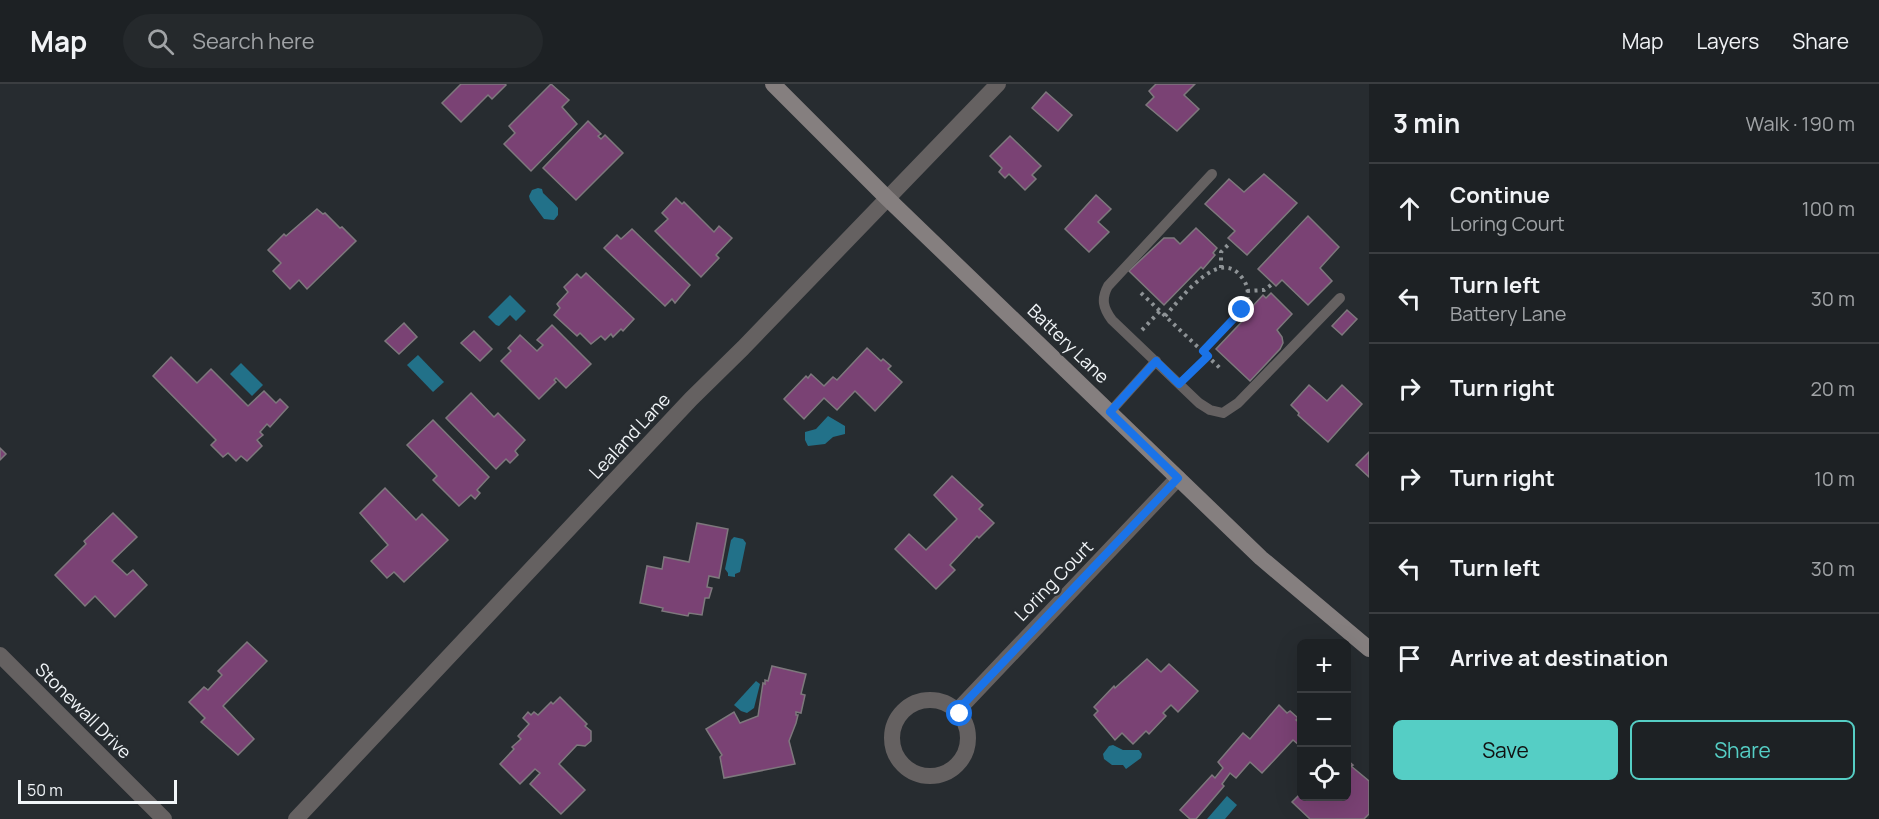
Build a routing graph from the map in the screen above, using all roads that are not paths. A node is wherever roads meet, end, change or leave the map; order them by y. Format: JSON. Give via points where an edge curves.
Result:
{"nodes":[{"id":1,"x":772,"y":84,"type":"edge"},
{"id":2,"x":998,"y":84,"type":"edge"},
{"id":3,"x":1212,"y":174,"type":"dead end"},
{"id":4,"x":887,"y":198,"type":"junction"},
{"id":5,"x":1340,"y":298,"type":"dead end"},
{"id":6,"x":1156,"y":361,"type":"junction"},
{"id":7,"x":1110,"y":412,"type":"junction"},
{"id":8,"x":1178,"y":478,"type":"junction"},
{"id":9,"x":1369,"y":649,"type":"edge"},
{"id":10,"x":0,"y":655,"type":"edge"},
{"id":11,"x":957,"y":711,"type":"junction"},
{"id":12,"x":164,"y":819,"type":"edge"},
{"id":13,"x":296,"y":819,"type":"edge"}],
"edges":[{"from":1,"to":4,"type":"main road","name":"Battery Lane"},
{"from":2,"to":4,"type":"street","name":"Lealand Lane"},
{"from":3,"to":6,"type":"lane","via":[[1114,278],[1104,294],[1103,306],[1108,315]]},
{"from":4,"to":7,"type":"main road","name":"Battery Lane"},
{"from":4,"to":13,"type":"street","name":"Lealand Lane","via":[[691,399]]},
{"from":5,"to":6,"type":"lane","via":[[1223,413],[1199,403]]},
{"from":6,"to":7,"type":"lane"},
{"from":7,"to":8,"type":"main road","name":"Battery Lane"},
{"from":8,"to":9,"type":"main road","name":"Battery Lane","via":[[1261,558]]},
{"from":8,"to":11,"type":"street","name":"Loring Court"},
{"from":10,"to":12,"type":"street","name":"Stonewall Drive"},
{"from":11,"to":11,"type":"street","via":[[965,723],[968,741],[956,765],[942,774],[926,775],[902,764],[892,736],[905,709],[932,700]]}]}
